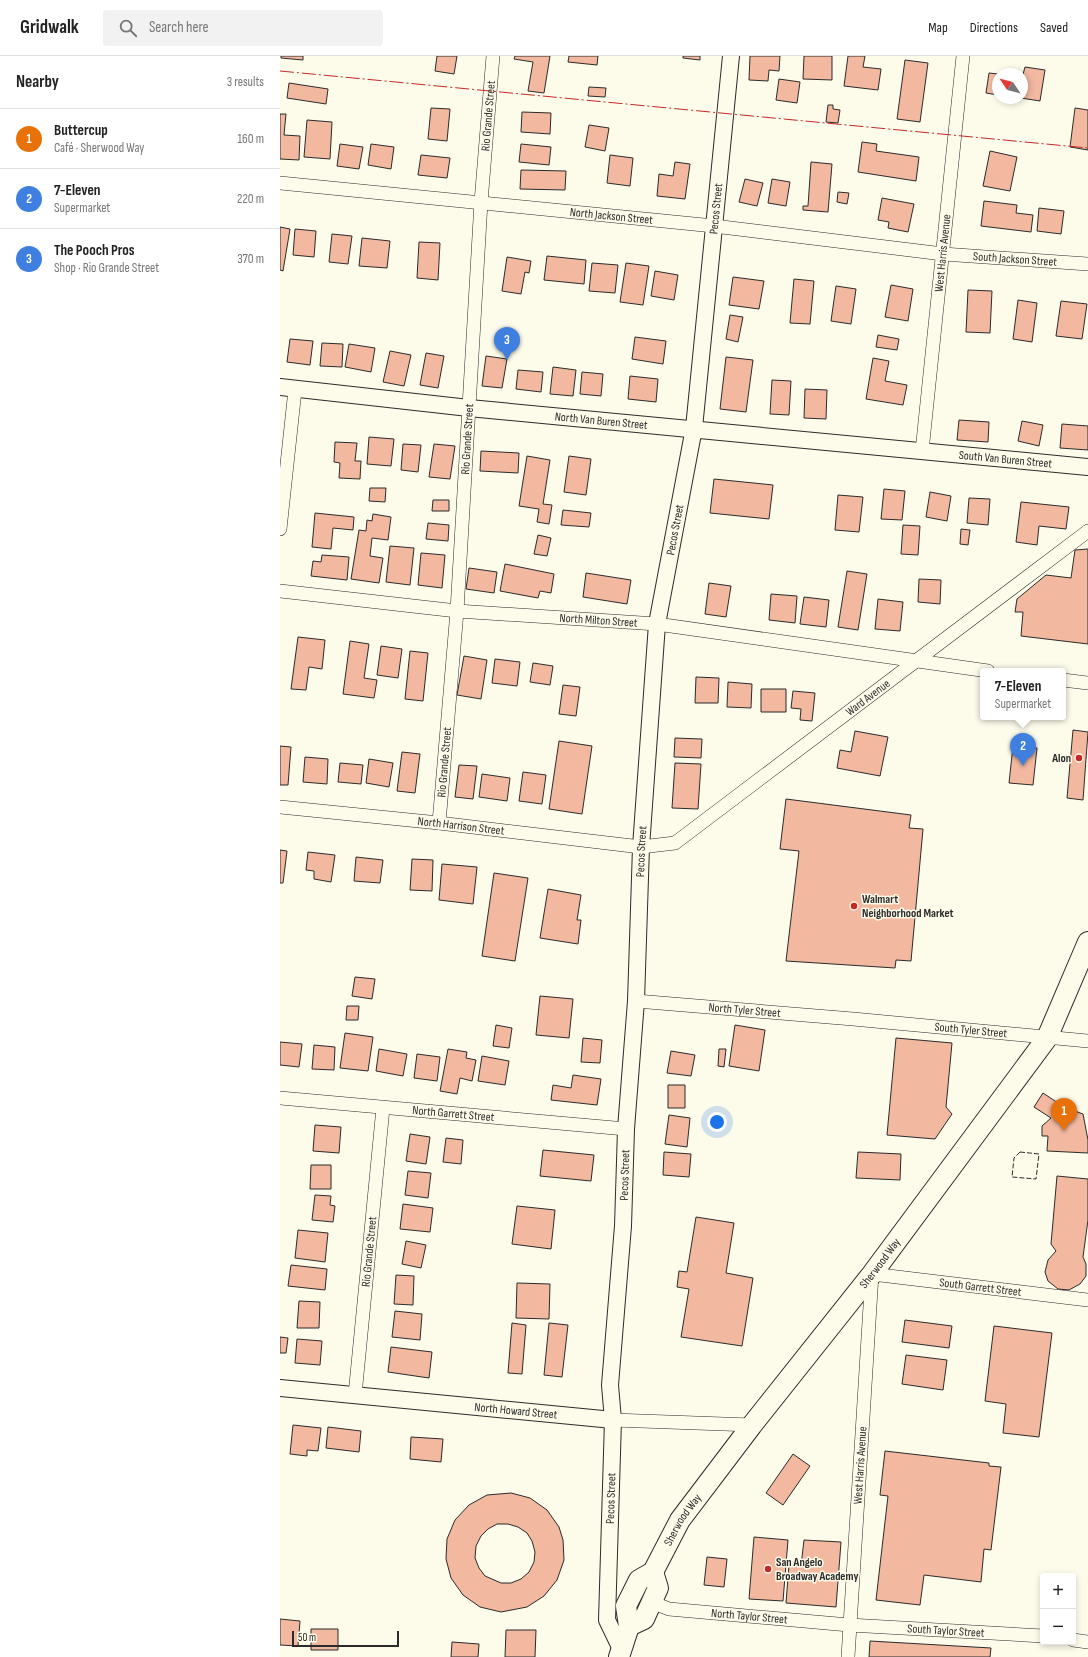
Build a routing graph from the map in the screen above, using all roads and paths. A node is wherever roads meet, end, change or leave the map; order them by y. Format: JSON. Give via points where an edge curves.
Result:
{"nodes":[{"id":1,"x":493,"y":56,"type":"edge"},
{"id":2,"x":731,"y":56,"type":"edge"},
{"id":3,"x":963,"y":56,"type":"edge"},
{"id":4,"x":280,"y":183,"type":"edge"},
{"id":5,"x":481,"y":202,"type":"junction"},
{"id":6,"x":714,"y":226,"type":"junction"},
{"id":7,"x":943,"y":254,"type":"junction"},
{"id":8,"x":1088,"y":264,"type":"edge"},
{"id":9,"x":287,"y":389,"type":"edge"},
{"id":10,"x":468,"y":408,"type":"junction"},
{"id":11,"x":694,"y":428,"type":"junction"},
{"id":12,"x":922,"y":451,"type":"junction"},
{"id":13,"x":1088,"y":467,"type":"edge"},
{"id":14,"x":280,"y":529,"type":"edge"},
{"id":15,"x":1088,"y":531,"type":"edge"},
{"id":16,"x":280,"y":591,"type":"edge"},
{"id":17,"x":457,"y":611,"type":"junction"},
{"id":18,"x":657,"y":624,"type":"junction"},
{"id":19,"x":915,"y":662,"type":"junction"},
{"id":20,"x":980,"y":670,"type":"edge"},
{"id":21,"x":1066,"y":680,"type":"edge"},
{"id":22,"x":1088,"y":683,"type":"edge"},
{"id":23,"x":280,"y":807,"type":"edge"},
{"id":24,"x":439,"y":823,"type":"junction"},
{"id":25,"x":642,"y":848,"type":"junction"},
{"id":26,"x":1088,"y":942,"type":"edge"},
{"id":27,"x":636,"y":1001,"type":"junction"},
{"id":28,"x":853,"y":1019,"type":"joint"},
{"id":29,"x":1047,"y":1038,"type":"junction"},
{"id":30,"x":1088,"y":1041,"type":"edge"},
{"id":31,"x":280,"y":1098,"type":"edge"},
{"id":32,"x":383,"y":1108,"type":"junction"},
{"id":33,"x":626,"y":1129,"type":"junction"},
{"id":34,"x":872,"y":1274,"type":"junction"},
{"id":35,"x":1088,"y":1300,"type":"edge"},
{"id":36,"x":280,"y":1388,"type":"edge"},
{"id":37,"x":355,"y":1395,"type":"junction"},
{"id":38,"x":612,"y":1420,"type":"junction"},
{"id":39,"x":752,"y":1425,"type":"junction"},
{"id":40,"x":653,"y":1572,"type":"junction"},
{"id":41,"x":651,"y":1602,"type":"junction"},
{"id":42,"x":849,"y":1625,"type":"junction"},
{"id":43,"x":629,"y":1626,"type":"junction"},
{"id":44,"x":1040,"y":1636,"type":"edge"},
{"id":45,"x":1076,"y":1640,"type":"edge"},
{"id":46,"x":1088,"y":1642,"type":"edge"},
{"id":47,"x":620,"y":1653,"type":"edge"},
{"id":48,"x":848,"y":1657,"type":"edge"}],
"edges":[{"from":1,"to":5,"type":"street","name":"Rio Grande Street"},
{"from":2,"to":6,"type":"street","name":"Pecos Street"},
{"from":3,"to":7,"type":"street","name":"West Harris Avenue"},
{"from":4,"to":5,"type":"street","name":"North Jackson Street"},
{"from":5,"to":6,"type":"street","name":"North Jackson Street"},
{"from":5,"to":10,"type":"street","name":"Rio Grande Street"},
{"from":6,"to":7,"type":"street","name":"North Jackson Street"},
{"from":6,"to":11,"type":"street","name":"Pecos Street"},
{"from":7,"to":8,"type":"street","name":"South Jackson Street"},
{"from":7,"to":12,"type":"street","name":"West Harris Avenue"},
{"from":9,"to":10,"type":"street","name":"North Van Buren Street"},
{"from":9,"to":14,"type":"street"},
{"from":10,"to":11,"type":"street","name":"North Van Buren Street"},
{"from":10,"to":17,"type":"street","name":"Rio Grande Street"},
{"from":11,"to":12,"type":"street","name":"North Van Buren Street"},
{"from":11,"to":18,"type":"street","name":"Pecos Street"},
{"from":12,"to":13,"type":"street","name":"South Van Buren Street"},
{"from":15,"to":19,"type":"street","name":"Ward Avenue"},
{"from":16,"to":17,"type":"street","name":"North Milton Street"},
{"from":17,"to":18,"type":"street","name":"North Milton Street"},
{"from":17,"to":24,"type":"street","name":"Rio Grande Street"},
{"from":18,"to":19,"type":"street","name":"North Milton Street"},
{"from":18,"to":25,"type":"street","name":"Pecos Street"},
{"from":19,"to":20,"type":"street","name":"North Milton Street"},
{"from":19,"to":25,"type":"street","name":"Ward Avenue","via":[[675,843]]},
{"from":21,"to":22,"type":"street"},
{"from":23,"to":24,"type":"street","name":"North Harrison Street"},
{"from":24,"to":25,"type":"street","name":"North Harrison Street"},
{"from":25,"to":27,"type":"street","name":"Pecos Street"},
{"from":26,"to":29,"type":"main road","name":"Sherwood Way"},
{"from":27,"to":28,"type":"street","name":"North Tyler Street"},
{"from":27,"to":33,"type":"street","name":"Pecos Street"},
{"from":28,"to":29,"type":"street","name":"South Tyler Street"},
{"from":29,"to":30,"type":"street","name":"South Tyler Street"},
{"from":29,"to":34,"type":"main road","name":"Sherwood Way"},
{"from":31,"to":32,"type":"street","name":"North Garrett Street"},
{"from":32,"to":33,"type":"street","name":"North Garrett Street"},
{"from":32,"to":37,"type":"street","name":"Rio Grande Street"},
{"from":33,"to":38,"type":"street","name":"Pecos Street","via":[[623,1226],[610,1385]]},
{"from":34,"to":35,"type":"street","name":"South Garrett Street"},
{"from":34,"to":39,"type":"main road","name":"Sherwood Way"},
{"from":34,"to":42,"type":"street","name":"West Harris Avenue"},
{"from":36,"to":37,"type":"street","name":"North Howard Street"},
{"from":37,"to":38,"type":"street","name":"North Howard Street"},
{"from":38,"to":39,"type":"street","name":"North Howard Street"},
{"from":38,"to":47,"type":"street","name":"Pecos Street","via":[[608,1620]]},
{"from":39,"to":40,"type":"main road","name":"Sherwood Way","via":[[680,1520]]},
{"from":40,"to":41,"type":"main road","via":[[658,1588]]},
{"from":40,"to":43,"type":"main road","name":"Sherwood Way","via":[[639,1580],[626,1606]]},
{"from":41,"to":42,"type":"street","name":"North Taylor Street","via":[[669,1609]]},
{"from":41,"to":43,"type":"main road","via":[[644,1619]]},
{"from":42,"to":44,"type":"street","name":"South Taylor Street"},
{"from":42,"to":48,"type":"street","name":"West Harris Avenue"},
{"from":43,"to":47,"type":"main road","name":"Sherwood Way"},
{"from":45,"to":46,"type":"street"}]}
